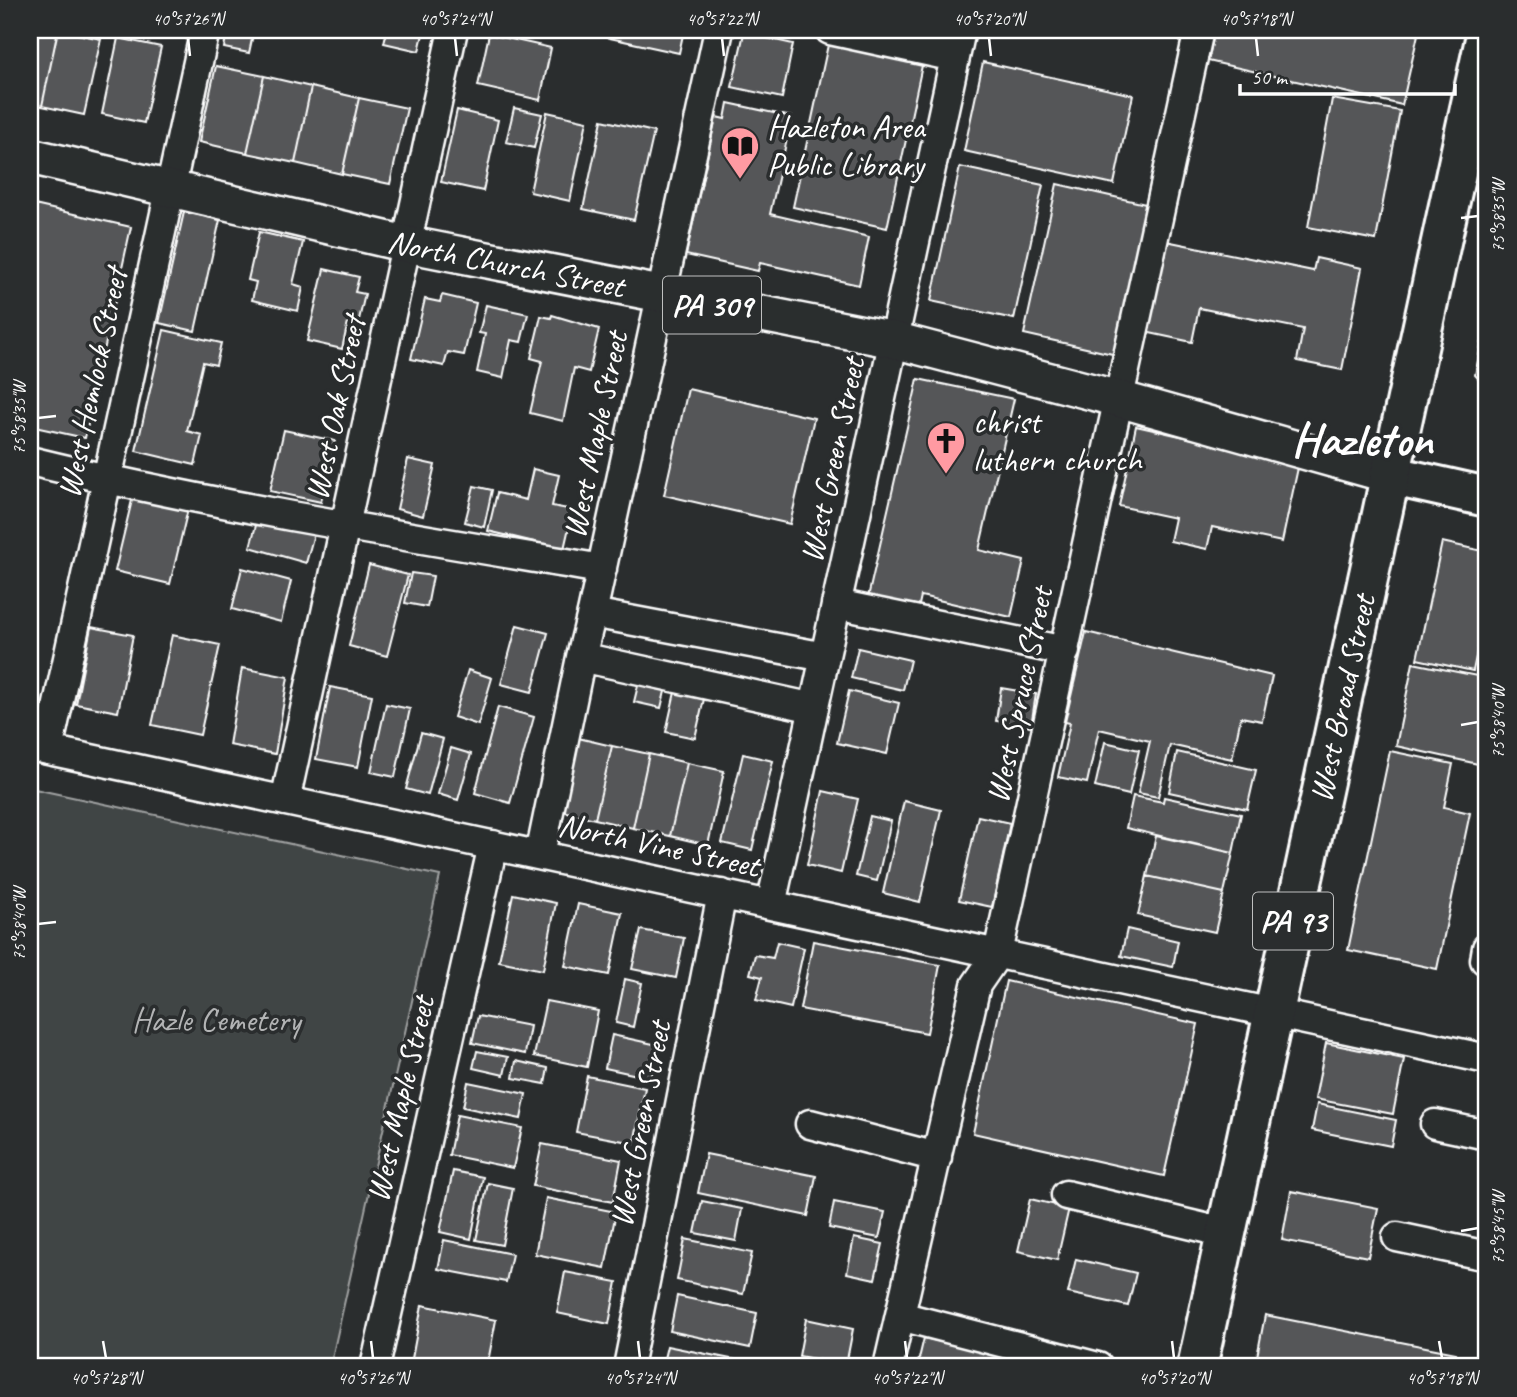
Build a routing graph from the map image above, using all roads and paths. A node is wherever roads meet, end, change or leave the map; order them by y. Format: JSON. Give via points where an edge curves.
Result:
{"nodes":[{"id":1,"x":205,"y":30,"type":"edge"},
{"id":2,"x":453,"y":30,"type":"edge"},
{"id":3,"x":719,"y":30,"type":"edge"},
{"id":4,"x":830,"y":30,"type":"edge"},
{"id":5,"x":961,"y":30,"type":"edge"},
{"id":6,"x":1199,"y":30,"type":"edge"},
{"id":7,"x":1487,"y":30,"type":"edge"},
{"id":8,"x":955,"y":57,"type":"junction"},
{"id":9,"x":30,"y":156,"type":"edge"},
{"id":10,"x":170,"y":189,"type":"junction"},
{"id":11,"x":406,"y":244,"type":"junction"},
{"id":12,"x":662,"y":295,"type":"junction"},
{"id":13,"x":894,"y":340,"type":"junction"},
{"id":14,"x":1119,"y":399,"type":"junction"},
{"id":15,"x":30,"y":461,"type":"edge"},
{"id":16,"x":1390,"y":475,"type":"junction"},
{"id":17,"x":107,"y":480,"type":"junction"},
{"id":18,"x":1487,"y":497,"type":"edge"},
{"id":19,"x":345,"y":526,"type":"junction"},
{"id":20,"x":602,"y":569,"type":"junction"},
{"id":21,"x":836,"y":604,"type":"junction"},
{"id":22,"x":593,"y":613,"type":"junction"},
{"id":23,"x":1065,"y":651,"type":"junction"},
{"id":24,"x":581,"y":657,"type":"junction"},
{"id":25,"x":825,"y":657,"type":"junction"},
{"id":26,"x":814,"y":708,"type":"junction"},
{"id":27,"x":39,"y":748,"type":"edge"},
{"id":28,"x":285,"y":801,"type":"junction"},
{"id":29,"x":493,"y":845,"type":"junction"},
{"id":30,"x":540,"y":855,"type":"junction"},
{"id":31,"x":722,"y":894,"type":"junction"},
{"id":32,"x":771,"y":905,"type":"junction"},
{"id":33,"x":998,"y":953,"type":"junction"},
{"id":34,"x":1273,"y":1012,"type":"junction"},
{"id":35,"x":1487,"y":1059,"type":"edge"},
{"id":36,"x":810,"y":1124,"type":"dead end"},
{"id":37,"x":1436,"y":1124,"type":"dead end"},
{"id":38,"x":1487,"y":1135,"type":"edge"},
{"id":39,"x":937,"y":1157,"type":"junction"},
{"id":40,"x":1066,"y":1195,"type":"dead end"},
{"id":41,"x":1226,"y":1233,"type":"junction"},
{"id":42,"x":1397,"y":1237,"type":"dead end"},
{"id":43,"x":1487,"y":1256,"type":"edge"},
{"id":44,"x":900,"y":1316,"type":"junction"},
{"id":45,"x":375,"y":1367,"type":"edge"},
{"id":46,"x":628,"y":1367,"type":"edge"},
{"id":47,"x":888,"y":1367,"type":"edge"},
{"id":48,"x":1098,"y":1367,"type":"edge"},
{"id":49,"x":1196,"y":1367,"type":"edge"}],
"edges":[{"from":1,"to":10,"type":"street","name":"West Hemlock Street"},
{"from":2,"to":11,"type":"street","name":"West Oak Street"},
{"from":3,"to":12,"type":"street","name":"West Maple Street"},
{"from":4,"to":8,"type":"street"},
{"from":5,"to":8,"type":"street","name":"West Green Street"},
{"from":6,"to":14,"type":"street","name":"West Spruce Street"},
{"from":7,"to":16,"type":"highway","name":"West Broad Street","number":"PA 93"},
{"from":8,"to":13,"type":"street","name":"West Green Street"},
{"from":9,"to":10,"type":"main road","name":"North Church Street","number":"PA 309"},
{"from":10,"to":11,"type":"main road","name":"North Church Street","number":"PA 309"},
{"from":10,"to":17,"type":"street","name":"West Hemlock Street"},
{"from":11,"to":12,"type":"main road","name":"North Church Street","number":"PA 309"},
{"from":11,"to":19,"type":"street","name":"West Oak Street"},
{"from":12,"to":13,"type":"main road","name":"North Church Street","number":"PA 309"},
{"from":12,"to":20,"type":"street","name":"West Maple Street"},
{"from":13,"to":14,"type":"main road","name":"North Church Street","number":"PA 309"},
{"from":13,"to":21,"type":"street","name":"West Green Street"},
{"from":14,"to":16,"type":"main road","name":"North Church Street","number":"PA 309"},
{"from":14,"to":23,"type":"street","name":"West Spruce Street"},
{"from":15,"to":17,"type":"street"},
{"from":16,"to":18,"type":"highway","number":"PA 309"},
{"from":16,"to":34,"type":"highway","name":"West Broad Street","number":"PA 93"},
{"from":17,"to":19,"type":"street"},
{"from":17,"to":27,"type":"street","name":"West Hemlock Street"},
{"from":19,"to":20,"type":"street"},
{"from":19,"to":28,"type":"street","name":"West Oak Street"},
{"from":20,"to":22,"type":"street","name":"West Maple Street"},
{"from":21,"to":23,"type":"street"},
{"from":21,"to":25,"type":"street","name":"West Green Street"},
{"from":22,"to":24,"type":"street","name":"West Maple Street"},
{"from":22,"to":25,"type":"street"},
{"from":23,"to":33,"type":"street","name":"West Spruce Street"},
{"from":24,"to":26,"type":"street"},
{"from":24,"to":30,"type":"street","name":"West Maple Street"},
{"from":25,"to":26,"type":"street","name":"West Green Street"},
{"from":26,"to":32,"type":"street","name":"West Green Street"},
{"from":27,"to":28,"type":"street","name":"North Vine Street"},
{"from":28,"to":29,"type":"street","name":"North Vine Street"},
{"from":29,"to":30,"type":"street","name":"North Vine Street"},
{"from":29,"to":45,"type":"street","name":"West Maple Street"},
{"from":30,"to":31,"type":"street","name":"North Vine Street"},
{"from":31,"to":32,"type":"street","name":"North Vine Street"},
{"from":31,"to":46,"type":"street","name":"West Green Street"},
{"from":32,"to":33,"type":"street","name":"North Vine Street"},
{"from":33,"to":34,"type":"street","name":"North Vine Street"},
{"from":33,"to":39,"type":"street","name":"West Spruce Street","via":[[976,985]]},
{"from":34,"to":35,"type":"street","name":"North Vine Street"},
{"from":34,"to":41,"type":"highway","name":"West Broad Street","number":"PA 93"},
{"from":36,"to":39,"type":"street"},
{"from":37,"to":38,"type":"street"},
{"from":39,"to":44,"type":"street","name":"West Spruce Street"},
{"from":40,"to":41,"type":"street"},
{"from":41,"to":49,"type":"highway","name":"West Broad Street","number":"PA 93"},
{"from":42,"to":43,"type":"street"},
{"from":44,"to":47,"type":"street","name":"West Spruce Street"},
{"from":44,"to":48,"type":"street"}]}
